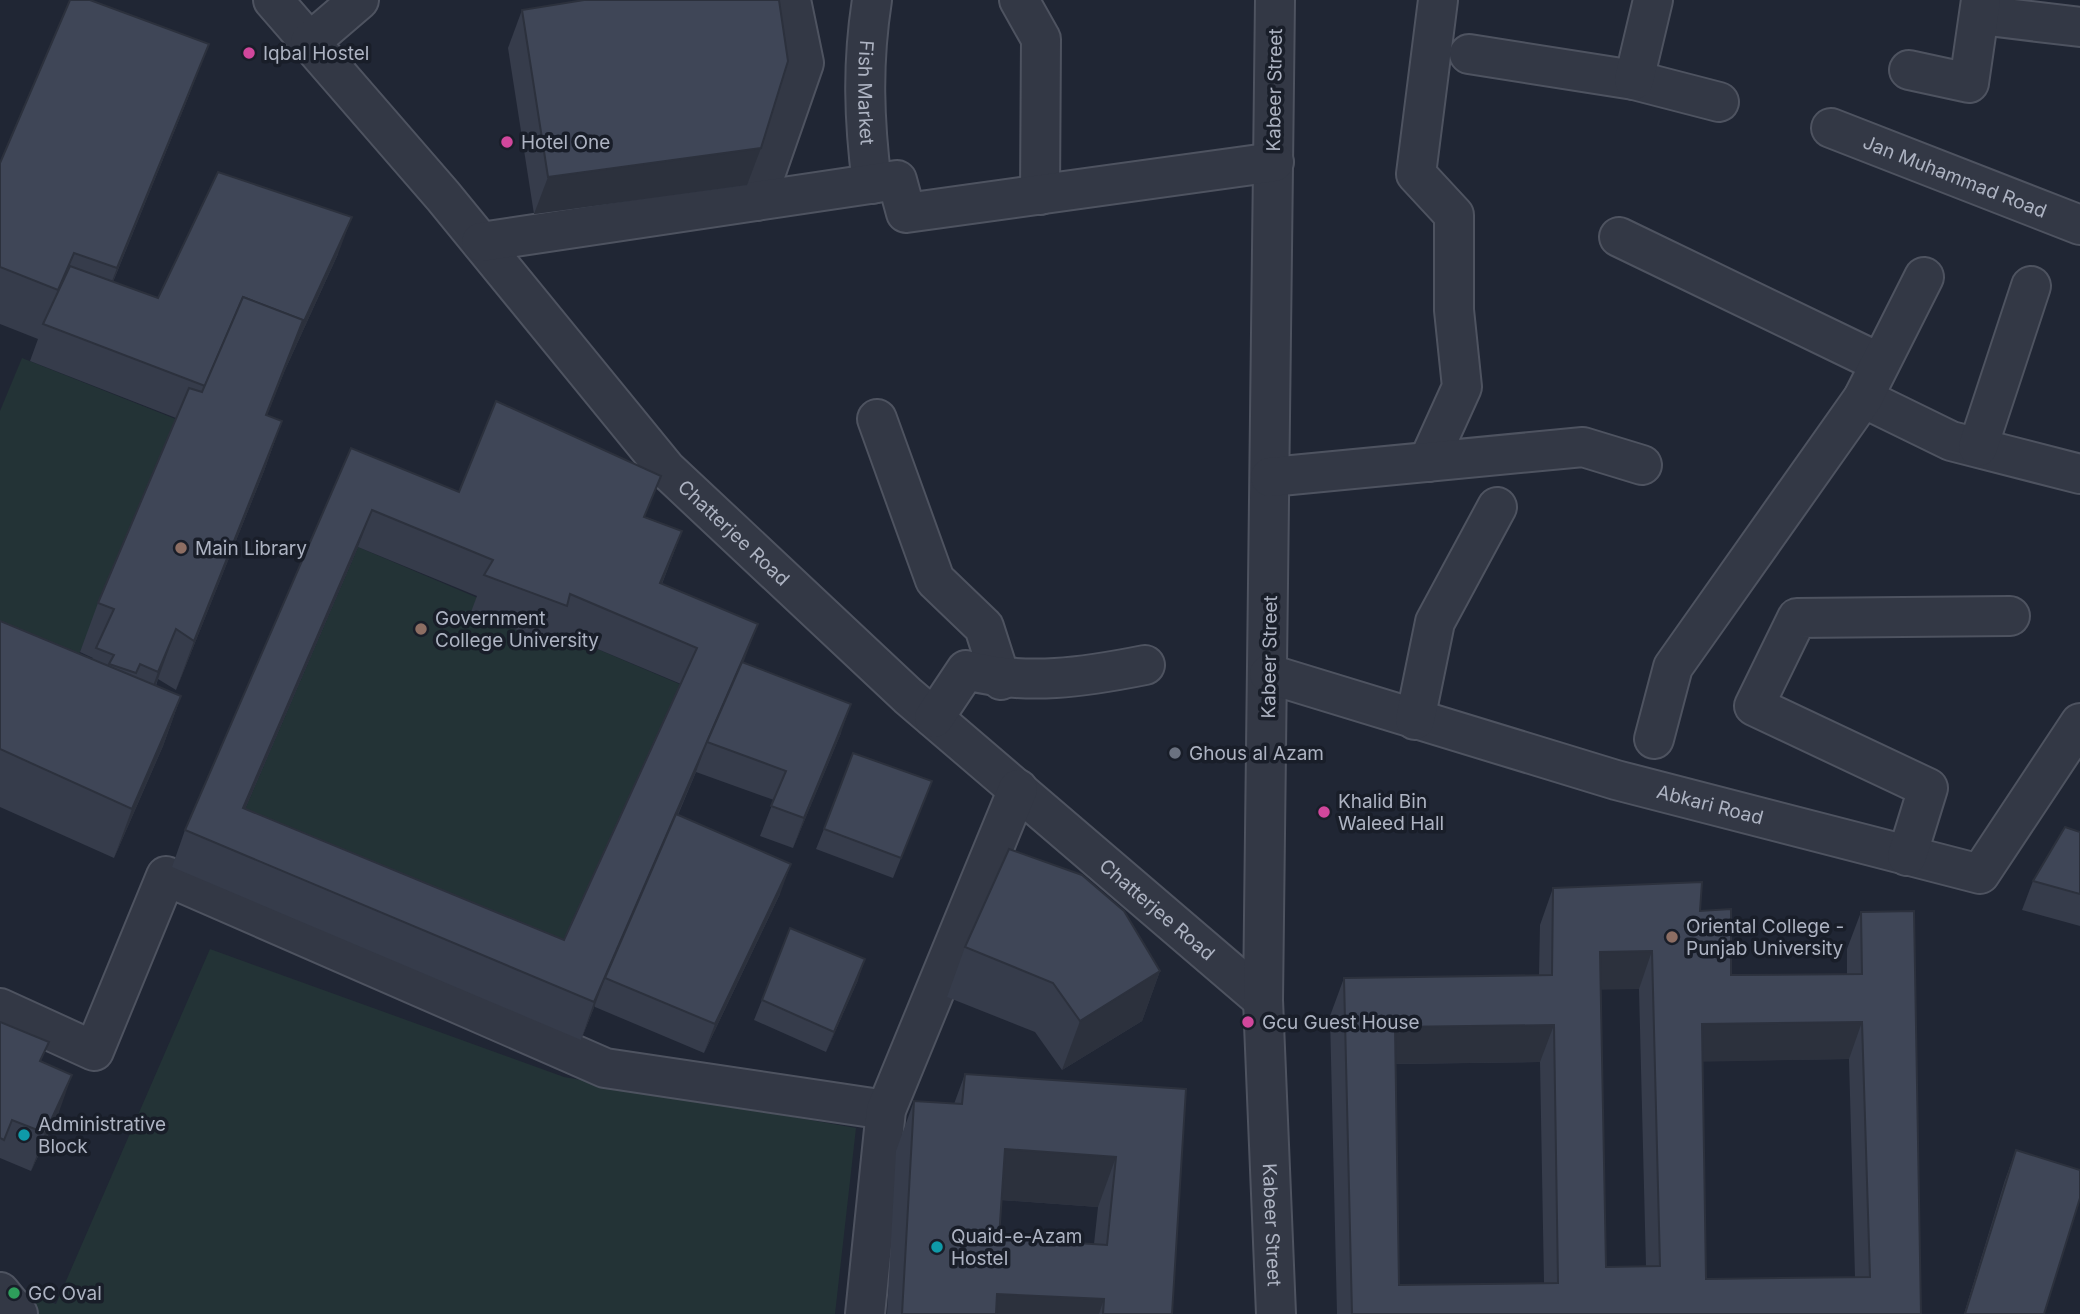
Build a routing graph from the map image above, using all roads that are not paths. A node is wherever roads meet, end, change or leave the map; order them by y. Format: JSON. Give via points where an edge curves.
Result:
{"nodes":[{"id":1,"x":273,"y":0,"type":"edge"},
{"id":2,"x":359,"y":0,"type":"edge"},
{"id":3,"x":791,"y":0,"type":"edge"},
{"id":4,"x":872,"y":0,"type":"edge"},
{"id":5,"x":1019,"y":0,"type":"edge"},
{"id":6,"x":1275,"y":0,"type":"edge"},
{"id":7,"x":1438,"y":0,"type":"edge"},
{"id":8,"x":1653,"y":0,"type":"edge"},
{"id":9,"x":1980,"y":8,"type":"edge"},
{"id":10,"x":2080,"y":27,"type":"edge"},
{"id":11,"x":310,"y":42,"type":"junction"},
{"id":12,"x":1469,"y":54,"type":"dead end"},
{"id":13,"x":1909,"y":70,"type":"dead end"},
{"id":14,"x":1634,"y":80,"type":"junction"},
{"id":15,"x":1719,"y":102,"type":"dead end"},
{"id":16,"x":1831,"y":128,"type":"dead end"},
{"id":17,"x":1274,"y":162,"type":"junction"},
{"id":18,"x":872,"y":184,"type":"junction"},
{"id":19,"x":1040,"y":195,"type":"junction"},
{"id":20,"x":756,"y":201,"type":"junction"},
{"id":21,"x":2080,"y":225,"type":"edge"},
{"id":22,"x":1619,"y":237,"type":"dead end"},
{"id":23,"x":481,"y":243,"type":"junction"},
{"id":24,"x":1924,"y":277,"type":"dead end"},
{"id":25,"x":2031,"y":286,"type":"dead end"},
{"id":26,"x":1880,"y":363,"type":"junction"},
{"id":27,"x":1863,"y":398,"type":"junction"},
{"id":28,"x":877,"y":419,"type":"dead end"},
{"id":29,"x":1978,"y":447,"type":"junction"},
{"id":30,"x":1429,"y":462,"type":"junction"},
{"id":31,"x":1642,"y":465,"type":"dead end"},
{"id":32,"x":2080,"y":474,"type":"edge"},
{"id":33,"x":1270,"y":477,"type":"junction"},
{"id":34,"x":1497,"y":507,"type":"dead end"},
{"id":35,"x":2010,"y":616,"type":"dead end"},
{"id":36,"x":1144,"y":665,"type":"dead end"},
{"id":37,"x":1269,"y":674,"type":"junction"},
{"id":38,"x":1001,"y":680,"type":"junction"},
{"id":39,"x":934,"y":718,"type":"junction"},
{"id":40,"x":1415,"y":720,"type":"junction"},
{"id":41,"x":2080,"y":723,"type":"edge"},
{"id":42,"x":1654,"y":739,"type":"dead end"},
{"id":43,"x":1018,"y":789,"type":"junction"},
{"id":44,"x":1907,"y":856,"type":"junction"},
{"id":45,"x":1263,"y":1000,"type":"junction"},
{"id":46,"x":0,"y":1008,"type":"edge"},
{"id":47,"x":886,"y":1110,"type":"junction"},
{"id":48,"x":0,"y":1292,"type":"edge"},
{"id":49,"x":18,"y":1314,"type":"edge"},
{"id":50,"x":865,"y":1314,"type":"edge"},
{"id":51,"x":1276,"y":1314,"type":"edge"}],
"edges":[{"from":1,"to":11,"type":"street","name":"Chatterjee Road"},
{"from":2,"to":11,"type":"street"},
{"from":3,"to":20,"type":"street","via":[[804,63]]},
{"from":4,"to":18,"type":"street","name":"Fish Market","via":[[863,115]]},
{"from":5,"to":19,"type":"street","via":[[1041,39]]},
{"from":6,"to":17,"type":"street","name":"Kabeer Street"},
{"from":7,"to":30,"type":"street","via":[[1416,174],[1454,215],[1454,310],[1462,387]]},
{"from":8,"to":14,"type":"street"},
{"from":9,"to":10,"type":"street"},
{"from":9,"to":13,"type":"street","via":[[1969,83]]},
{"from":11,"to":23,"type":"street","name":"Chatterjee Road"},
{"from":12,"to":14,"type":"street"},
{"from":14,"to":15,"type":"street"},
{"from":16,"to":21,"type":"street","name":"Jan Muhammad Road"},
{"from":17,"to":19,"type":"street"},
{"from":17,"to":33,"type":"street","name":"Kabeer Street"},
{"from":18,"to":19,"type":"street","via":[[897,180],[906,213]]},
{"from":18,"to":20,"type":"street"},
{"from":20,"to":23,"type":"street"},
{"from":22,"to":26,"type":"street"},
{"from":23,"to":39,"type":"street","name":"Chatterjee Road","via":[[666,469]]},
{"from":24,"to":26,"type":"street"},
{"from":25,"to":29,"type":"street"},
{"from":26,"to":27,"type":"street"},
{"from":27,"to":29,"type":"street","via":[[1951,441]]},
{"from":27,"to":42,"type":"street","via":[[1673,667]]},
{"from":28,"to":38,"type":"street","via":[[935,580],[984,627]]},
{"from":29,"to":32,"type":"street"},
{"from":30,"to":31,"type":"street","via":[[1583,447]]},
{"from":30,"to":33,"type":"street"},
{"from":33,"to":37,"type":"street","name":"Kabeer Street"},
{"from":34,"to":40,"type":"street","via":[[1435,622]]},
{"from":35,"to":44,"type":"street","via":[[1797,618],[1754,706],[1928,788]]},
{"from":36,"to":38,"type":"street","via":[[1084,677]]},
{"from":37,"to":40,"type":"street","name":"Abkari Road"},
{"from":37,"to":45,"type":"street","name":"Kabeer Street"},
{"from":38,"to":39,"type":"street","via":[[966,670]]},
{"from":39,"to":43,"type":"street","name":"Chatterjee Road"},
{"from":40,"to":44,"type":"street","name":"Abkari Road","via":[[1616,780]]},
{"from":41,"to":44,"type":"street","name":"Abkari Road","via":[[1980,874]]},
{"from":43,"to":45,"type":"street","name":"Chatterjee Road"},
{"from":43,"to":47,"type":"street"},
{"from":45,"to":51,"type":"street","name":"Kabeer Street"},
{"from":46,"to":47,"type":"street","via":[[94,1051],[166,876],[605,1068]]},
{"from":47,"to":50,"type":"street"},
{"from":48,"to":49,"type":"street"}]}
